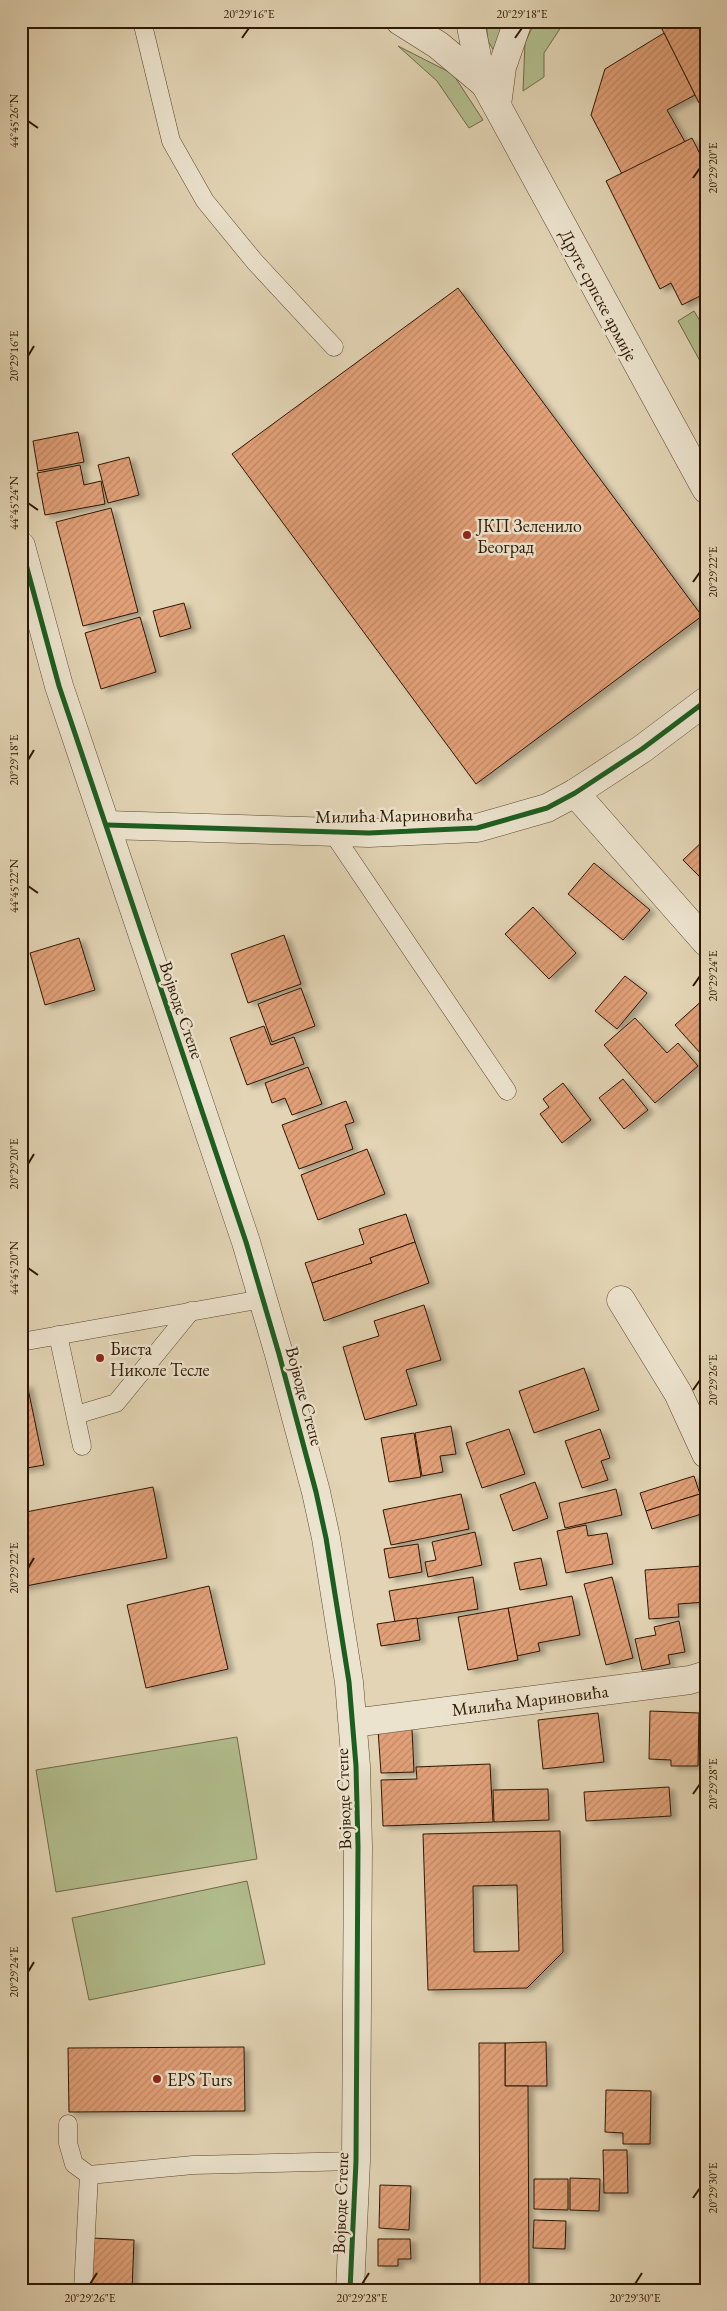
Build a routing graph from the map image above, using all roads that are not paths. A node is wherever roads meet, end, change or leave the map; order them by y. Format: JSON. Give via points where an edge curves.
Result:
{"nodes":[{"id":1,"x":142,"y":21,"type":"edge"},
{"id":2,"x":400,"y":21,"type":"edge"},
{"id":3,"x":470,"y":21,"type":"edge"},
{"id":4,"x":518,"y":21,"type":"edge"},
{"id":5,"x":491,"y":94,"type":"junction"},
{"id":6,"x":334,"y":347,"type":"dead end"},
{"id":7,"x":705,"y":485,"type":"edge"},
{"id":8,"x":21,"y":546,"type":"edge"},
{"id":9,"x":706,"y":701,"type":"edge"},
{"id":10,"x":575,"y":793,"type":"junction"},
{"id":11,"x":107,"y":825,"type":"junction"},
{"id":12,"x":332,"y":832,"type":"junction"},
{"id":13,"x":706,"y":942,"type":"edge"},
{"id":14,"x":507,"y":1092,"type":"dead end"},
{"id":15,"x":262,"y":1299,"type":"junction"},
{"id":16,"x":621,"y":1300,"type":"dead end"},
{"id":17,"x":191,"y":1311,"type":"junction"},
{"id":18,"x":58,"y":1335,"type":"junction"},
{"id":19,"x":21,"y":1342,"type":"edge"},
{"id":20,"x":76,"y":1415,"type":"junction"},
{"id":21,"x":82,"y":1446,"type":"dead end"},
{"id":22,"x":706,"y":1454,"type":"edge"},
{"id":23,"x":706,"y":1675,"type":"edge"},
{"id":24,"x":353,"y":1723,"type":"junction"},
{"id":25,"x":68,"y":2124,"type":"dead end"},
{"id":26,"x":356,"y":2161,"type":"junction"},
{"id":27,"x":89,"y":2175,"type":"junction"},
{"id":28,"x":83,"y":2290,"type":"edge"},
{"id":29,"x":350,"y":2290,"type":"edge"}],
"edges":[{"from":1,"to":6,"type":"lane","via":[[171,141],[205,201],[255,262]]},
{"from":2,"to":5,"type":"street","name":"Друге српске армије","via":[[438,46]]},
{"from":3,"to":5,"type":"street","name":"Друге српске армије","via":[[478,67]]},
{"from":4,"to":5,"type":"street"},
{"from":5,"to":7,"type":"street","name":"Друге српске армије"},
{"from":8,"to":11,"type":"street","name":"Војводе Степе","via":[[60,686]]},
{"from":9,"to":10,"type":"street","name":"Милића Мариновића"},
{"from":10,"to":12,"type":"street","name":"Милића Мариновића","via":[[547,808],[477,828]]},
{"from":10,"to":13,"type":"street"},
{"from":11,"to":12,"type":"street","name":"Милића Мариновића"},
{"from":11,"to":15,"type":"street","name":"Војводе Степе","via":[[246,1242]]},
{"from":12,"to":14,"type":"lane"},
{"from":15,"to":17,"type":"lane"},
{"from":15,"to":24,"type":"street","name":"Војводе Степе","via":[[316,1492],[339,1616]]},
{"from":16,"to":22,"type":"street","via":[[678,1393]]},
{"from":17,"to":18,"type":"lane"},
{"from":17,"to":20,"type":"lane","via":[[116,1403]]},
{"from":18,"to":19,"type":"lane"},
{"from":18,"to":20,"type":"lane"},
{"from":20,"to":21,"type":"lane"},
{"from":23,"to":24,"type":"street","name":"Милића Мариновића","via":[[690,1680]]},
{"from":24,"to":26,"type":"street","name":"Војводе Степе","via":[[358,1846]]},
{"from":25,"to":27,"type":"lane","via":[[68,2143],[74,2164]]},
{"from":26,"to":27,"type":"lane","via":[[194,2165]]},
{"from":26,"to":29,"type":"street","name":"Војводе Степе"},
{"from":27,"to":28,"type":"lane"}]}
